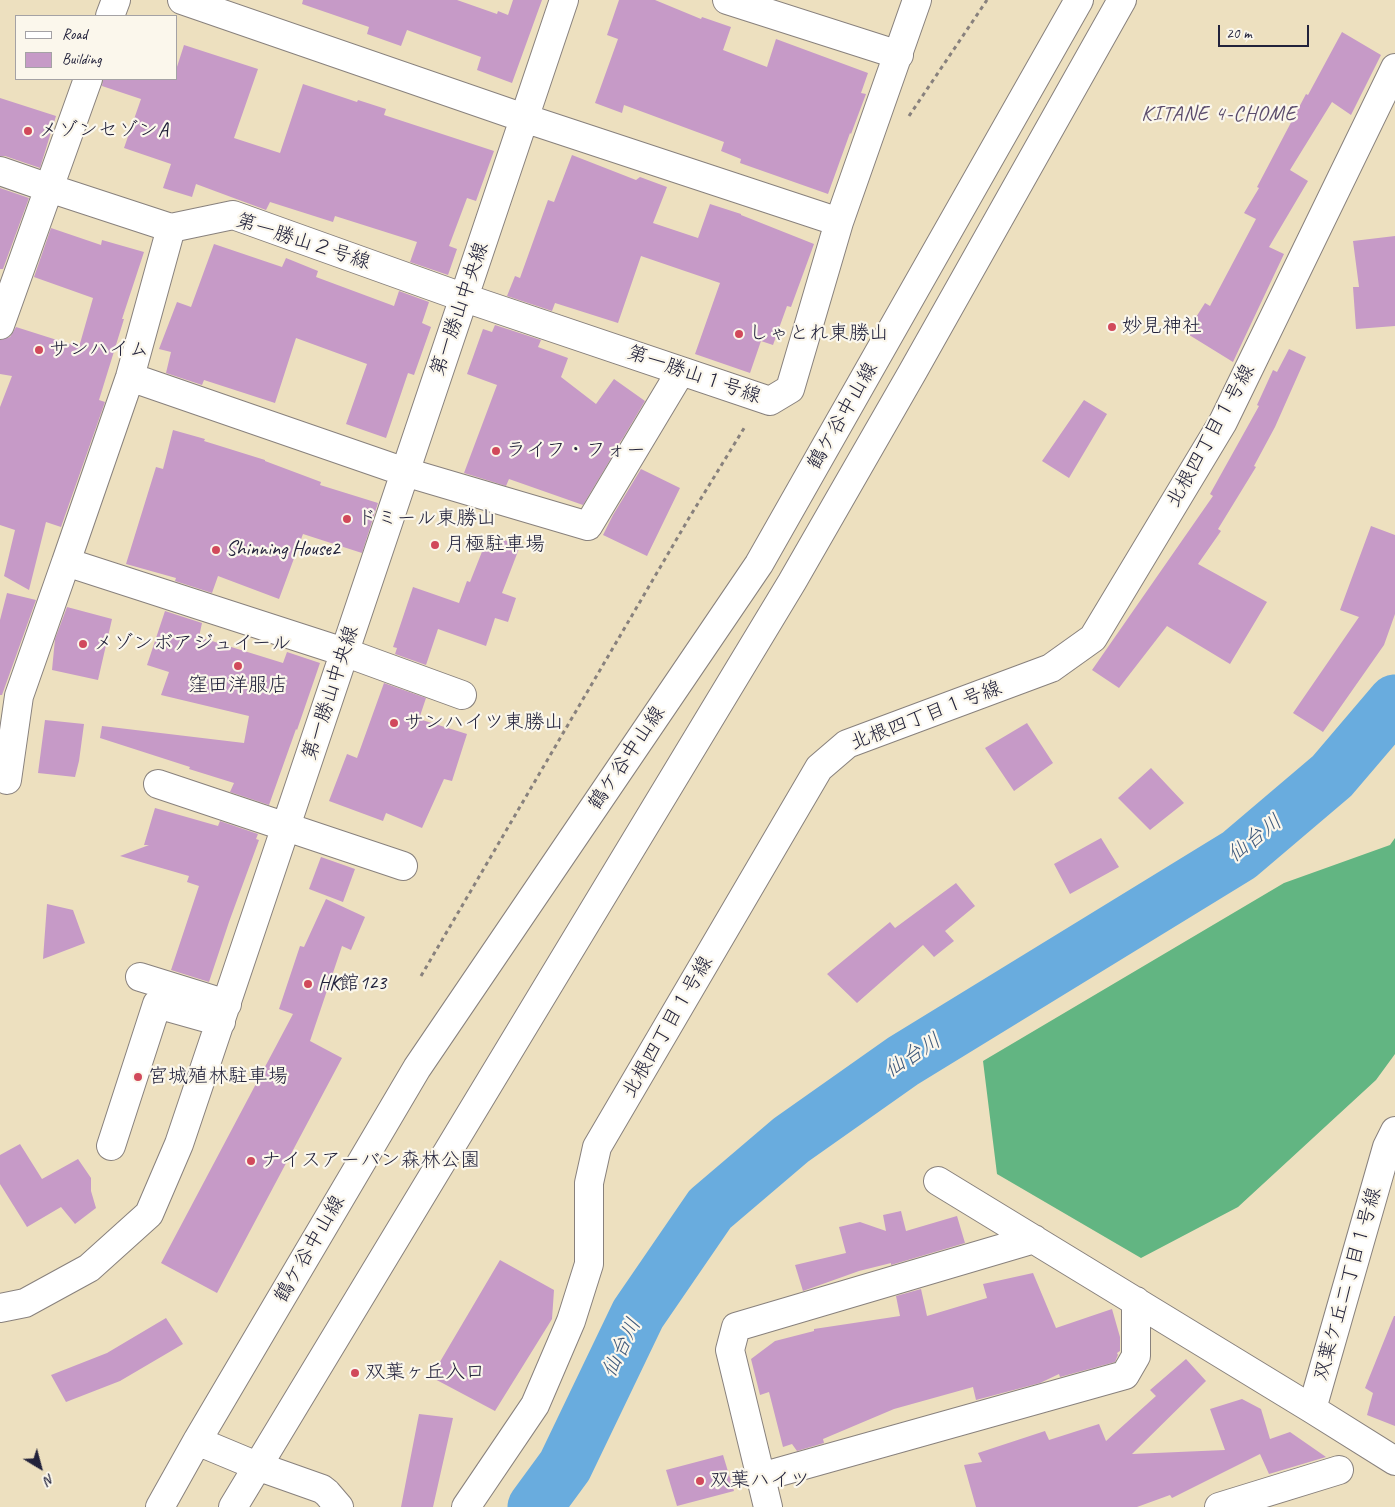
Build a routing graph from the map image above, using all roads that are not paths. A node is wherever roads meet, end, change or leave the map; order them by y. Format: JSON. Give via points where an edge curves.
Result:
{"nodes":[{"id":1,"x":116,"y":0,"type":"edge"},
{"id":2,"x":182,"y":0,"type":"edge"},
{"id":3,"x":564,"y":0,"type":"edge"},
{"id":4,"x":727,"y":0,"type":"edge"},
{"id":5,"x":917,"y":0,"type":"edge"},
{"id":6,"x":1079,"y":0,"type":"edge"},
{"id":7,"x":1122,"y":0,"type":"edge"},
{"id":8,"x":110,"y":15,"type":"edge"},
{"id":9,"x":899,"y":55,"type":"junction"},
{"id":10,"x":1395,"y":68,"type":"edge"},
{"id":11,"x":88,"y":80,"type":"edge"},
{"id":12,"x":524,"y":118,"type":"junction"},
{"id":13,"x":0,"y":171,"type":"edge"},
{"id":14,"x":49,"y":188,"type":"junction"},
{"id":15,"x":839,"y":222,"type":"junction"},
{"id":16,"x":171,"y":228,"type":"junction"},
{"id":17,"x":465,"y":298,"type":"junction"},
{"id":18,"x":0,"y":325,"type":"edge"},
{"id":19,"x":681,"y":371,"type":"junction"},
{"id":20,"x":130,"y":377,"type":"junction"},
{"id":21,"x":405,"y":472,"type":"junction"},
{"id":22,"x":66,"y":562,"type":"junction"},
{"id":23,"x":344,"y":652,"type":"junction"},
{"id":24,"x":462,"y":695,"type":"dead end"},
{"id":25,"x":7,"y":780,"type":"dead end"},
{"id":26,"x":158,"y":784,"type":"dead end"},
{"id":27,"x":286,"y":828,"type":"junction"},
{"id":28,"x":403,"y":866,"type":"dead end"},
{"id":29,"x":140,"y":977,"type":"dead end"},
{"id":30,"x":224,"y":1013,"type":"junction"},
{"id":31,"x":1395,"y":1131,"type":"edge"},
{"id":32,"x":111,"y":1146,"type":"dead end"},
{"id":33,"x":938,"y":1181,"type":"dead end"},
{"id":34,"x":1034,"y":1239,"type":"junction"},
{"id":35,"x":1136,"y":1301,"type":"junction"},
{"id":36,"x":0,"y":1308,"type":"edge"},
{"id":37,"x":1312,"y":1409,"type":"junction"},
{"id":38,"x":197,"y":1441,"type":"junction"},
{"id":39,"x":1395,"y":1461,"type":"edge"},
{"id":40,"x":257,"y":1466,"type":"junction"},
{"id":41,"x":1339,"y":1470,"type":"dead end"},
{"id":42,"x":761,"y":1477,"type":"junction"},
{"id":43,"x":160,"y":1507,"type":"edge"},
{"id":44,"x":233,"y":1507,"type":"edge"},
{"id":45,"x":339,"y":1507,"type":"edge"},
{"id":46,"x":466,"y":1507,"type":"edge"},
{"id":47,"x":768,"y":1507,"type":"edge"},
{"id":48,"x":1220,"y":1507,"type":"edge"}],
"edges":[{"from":1,"to":8,"type":"street"},
{"from":2,"to":12,"type":"street"},
{"from":3,"to":12,"type":"street","name":"第一勝山中央線"},
{"from":4,"to":9,"type":"street"},
{"from":5,"to":9,"type":"street","name":"第一勝山１号線"},
{"from":6,"to":38,"type":"street","name":"鶴ケ谷中山線","via":[[759,564],[417,1068]]},
{"from":7,"to":40,"type":"street","via":[[792,582]]},
{"from":9,"to":15,"type":"street","name":"第一勝山１号線"},
{"from":10,"to":46,"type":"street","name":"北根四丁目１号線","via":[[1224,422],[1093,638],[1051,668],[847,744],[819,768],[597,1147],[589,1183],[589,1264],[571,1321],[535,1406]]},
{"from":11,"to":14,"type":"street"},
{"from":12,"to":15,"type":"street"},
{"from":12,"to":17,"type":"street","name":"第一勝山中央線"},
{"from":13,"to":14,"type":"street","name":"第一勝山２号線"},
{"from":14,"to":16,"type":"street","name":"第一勝山２号線"},
{"from":14,"to":18,"type":"street"},
{"from":15,"to":19,"type":"street","name":"第一勝山１号線","via":[[790,389],[770,401]]},
{"from":16,"to":17,"type":"street","name":"第一勝山２号線","via":[[233,216]]},
{"from":16,"to":20,"type":"street"},
{"from":17,"to":19,"type":"street","name":"第一勝山１号線"},
{"from":17,"to":21,"type":"street","name":"第一勝山中央線"},
{"from":19,"to":21,"type":"street","via":[[588,526]]},
{"from":20,"to":21,"type":"street"},
{"from":20,"to":22,"type":"street"},
{"from":21,"to":23,"type":"street","name":"第一勝山中央線"},
{"from":22,"to":23,"type":"street"},
{"from":22,"to":25,"type":"street","via":[[19,696]]},
{"from":23,"to":24,"type":"street"},
{"from":23,"to":27,"type":"street","name":"第一勝山中央線"},
{"from":26,"to":27,"type":"street"},
{"from":27,"to":28,"type":"street"},
{"from":27,"to":30,"type":"street","name":"第一勝山中央線"},
{"from":29,"to":30,"type":"street"},
{"from":30,"to":32,"type":"street","via":[[157,1004]]},
{"from":30,"to":36,"type":"street","name":"第一勝山中央線","via":[[179,1144],[149,1214],[89,1268],[25,1303]]},
{"from":31,"to":37,"type":"street","name":"双葉ケ丘二丁目１号線","via":[[1387,1147]]},
{"from":33,"to":34,"type":"street"},
{"from":34,"to":35,"type":"street"},
{"from":34,"to":42,"type":"street","via":[[736,1326],[730,1350]]},
{"from":35,"to":37,"type":"street"},
{"from":35,"to":42,"type":"street","via":[[1136,1356],[1125,1375]]},
{"from":37,"to":39,"type":"street"},
{"from":38,"to":40,"type":"street"},
{"from":38,"to":43,"type":"street","name":"鶴ケ谷中山線"},
{"from":40,"to":44,"type":"street"},
{"from":40,"to":45,"type":"street","via":[[322,1489]]},
{"from":41,"to":48,"type":"street"},
{"from":42,"to":47,"type":"street"}]}
